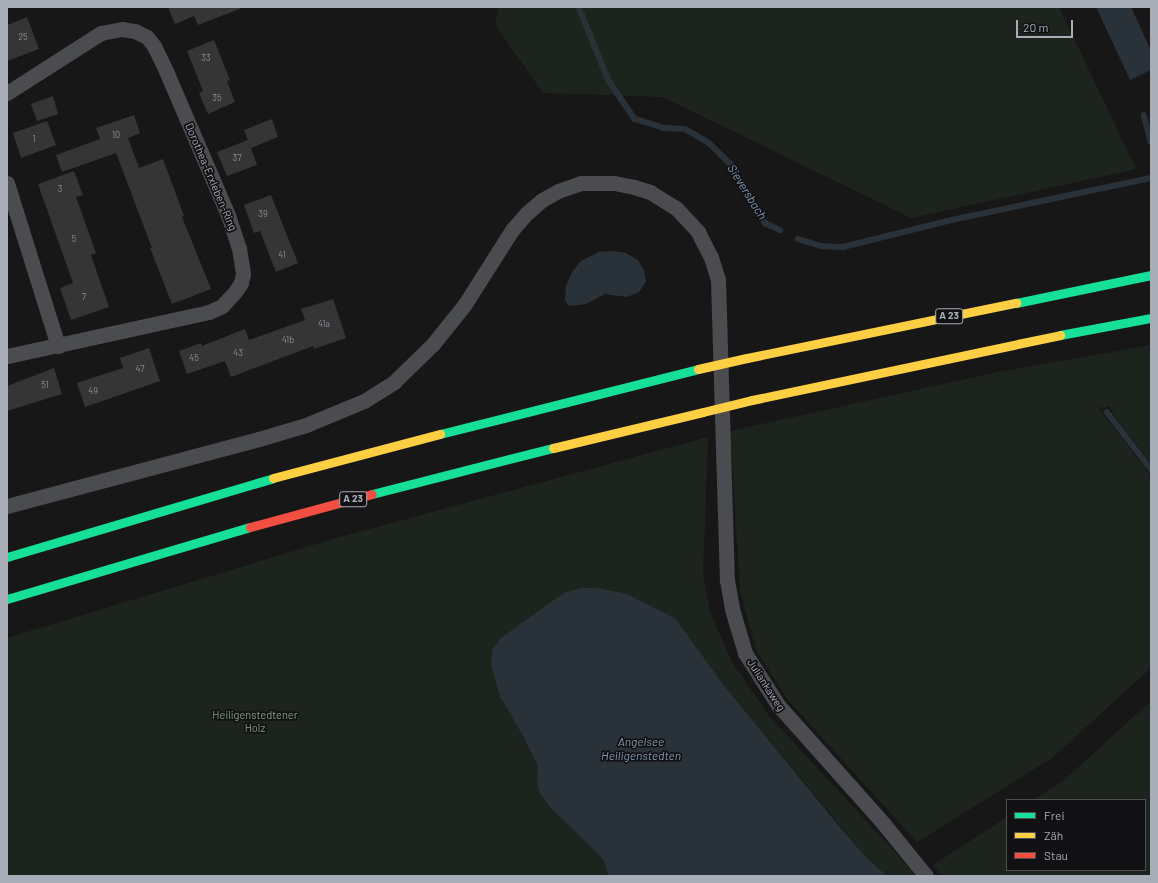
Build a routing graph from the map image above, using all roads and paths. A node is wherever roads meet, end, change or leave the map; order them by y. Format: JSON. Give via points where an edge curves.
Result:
{"nodes":[{"id":1,"x":7,"y":93,"type":"edge"},
{"id":2,"x":7,"y":183,"type":"edge"},
{"id":3,"x":1151,"y":275,"type":"edge"},
{"id":4,"x":1151,"y":318,"type":"edge"},
{"id":5,"x":58,"y":346,"type":"junction"},
{"id":6,"x":7,"y":356,"type":"edge"},
{"id":7,"x":7,"y":506,"type":"edge"},
{"id":8,"x":7,"y":557,"type":"edge"},
{"id":9,"x":7,"y":599,"type":"edge"},
{"id":10,"x":926,"y":876,"type":"edge"}],
"edges":[{"from":1,"to":5,"type":"street","name":"Dorothea-Erxleben-Ring","via":[[101,33],[128,30],[147,37],[154,46],[218,190],[235,235],[241,260],[241,283],[222,306],[209,312]]},
{"from":2,"to":5,"type":"street"},
{"from":3,"to":8,"type":"highway","number":"A 23","bridge":true,"via":[[698,369],[454,430],[226,491]]},
{"from":4,"to":9,"type":"highway","number":"A 23","bridge":true,"via":[[999,347],[752,400],[463,470],[247,528]]},
{"from":5,"to":6,"type":"street","name":"Dorothea-Erxleben-Ring"},
{"from":7,"to":10,"type":"street","name":"Juliankaweg","via":[[259,439],[306,425],[364,401],[394,382],[445,330],[465,304],[512,230],[527,213],[548,196],[581,183],[614,183],[640,188],[666,201],[686,217],[698,232],[711,257],[718,280],[727,580],[732,609],[745,653],[778,706],[883,822]]}]}
